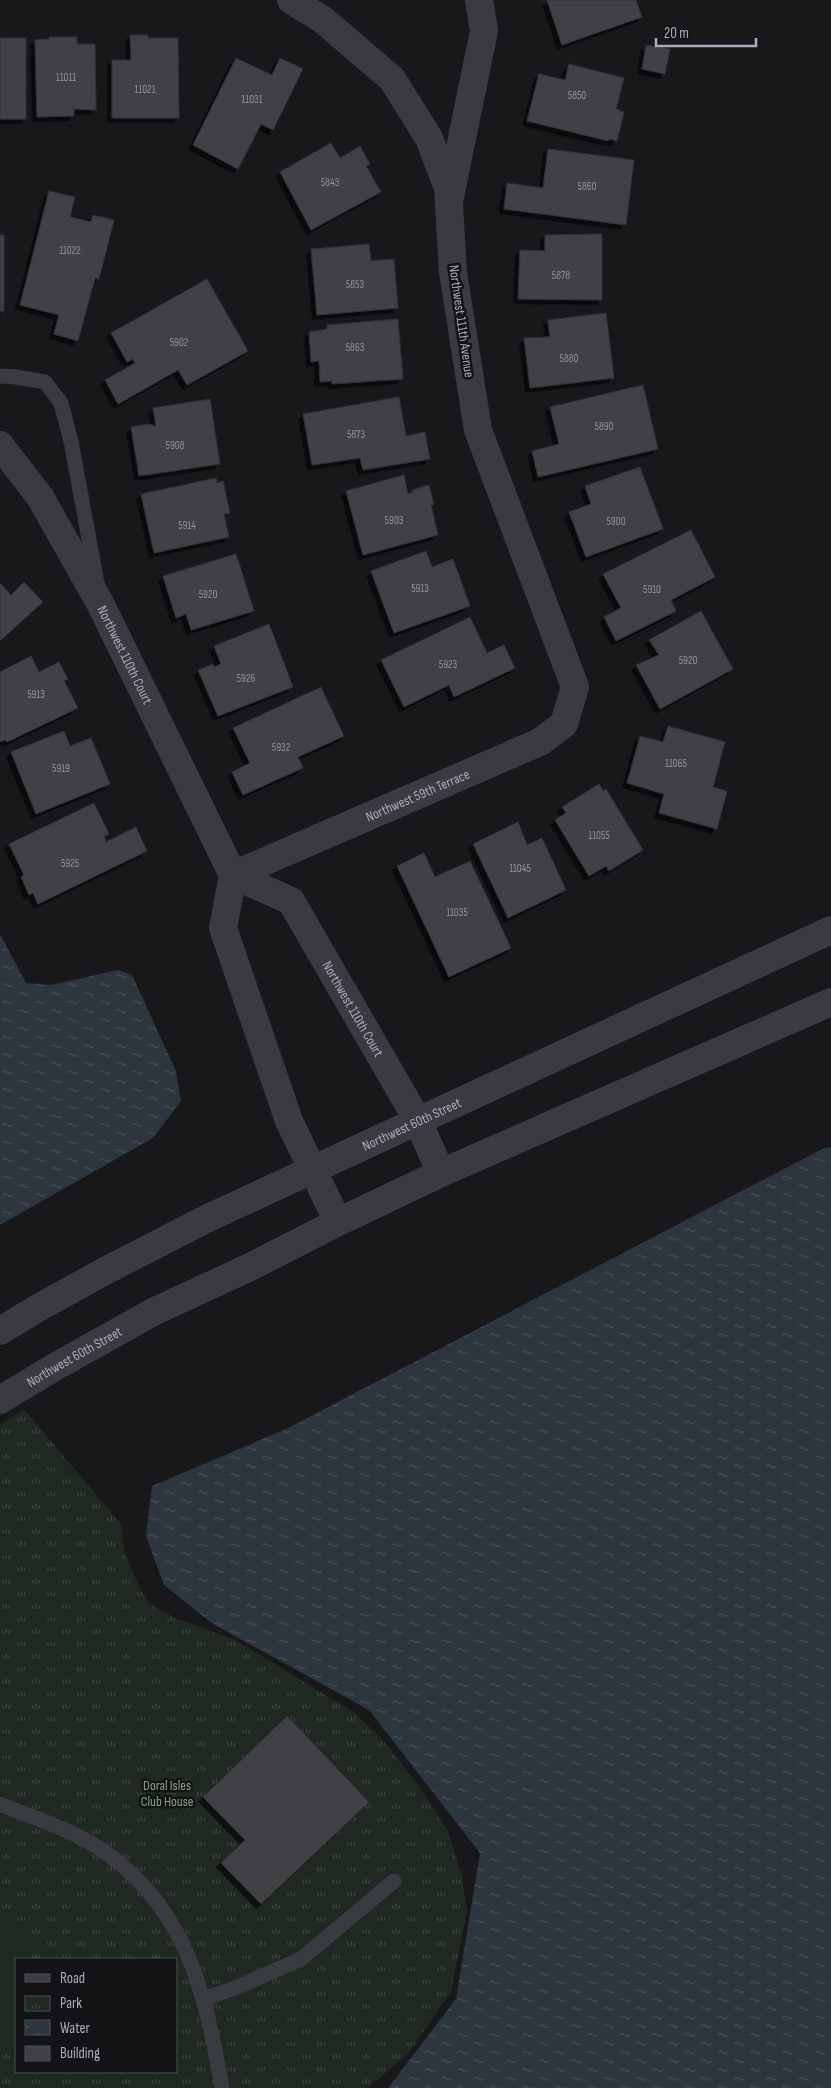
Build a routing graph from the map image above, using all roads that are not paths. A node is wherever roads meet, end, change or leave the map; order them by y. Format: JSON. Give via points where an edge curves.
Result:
{"nodes":[{"id":1,"x":291,"y":0,"type":"edge"},
{"id":2,"x":479,"y":0,"type":"edge"},
{"id":3,"x":449,"y":204,"type":"junction"},
{"id":4,"x":0,"y":376,"type":"edge"},
{"id":5,"x":0,"y":445,"type":"edge"},
{"id":6,"x":100,"y":603,"type":"junction"},
{"id":7,"x":575,"y":687,"type":"joint"},
{"id":8,"x":233,"y":876,"type":"junction"},
{"id":9,"x":831,"y":930,"type":"edge"},
{"id":10,"x":831,"y":1002,"type":"edge"},
{"id":11,"x":418,"y":1121,"type":"junction"},
{"id":12,"x":312,"y":1171,"type":"junction"},
{"id":13,"x":442,"y":1173,"type":"junction"},
{"id":14,"x":338,"y":1222,"type":"junction"},
{"id":15,"x":0,"y":1331,"type":"edge"},
{"id":16,"x":0,"y":1400,"type":"edge"},
{"id":17,"x":0,"y":1804,"type":"edge"},
{"id":18,"x":394,"y":1881,"type":"dead end"},
{"id":19,"x":204,"y":1998,"type":"junction"},
{"id":20,"x":222,"y":2088,"type":"edge"}],
"edges":[{"from":1,"to":3,"type":"street","name":"Northwest 111th Avenue","via":[[322,19],[392,79],[429,138],[448,188]]},
{"from":2,"to":3,"type":"street","via":[[484,31]]},
{"from":3,"to":7,"type":"street","name":"Northwest 111th Avenue","via":[[454,272],[478,430]]},
{"from":4,"to":6,"type":"lane","via":[[45,382],[61,402]]},
{"from":5,"to":6,"type":"street","name":"Northwest 110th Court","via":[[40,497]]},
{"from":6,"to":8,"type":"street","name":"Northwest 110th Court"},
{"from":7,"to":8,"type":"street","name":"Northwest 59th Terrace","via":[[564,724],[540,742]]},
{"from":8,"to":11,"type":"street","name":"Northwest 110th Court","via":[[291,901]]},
{"from":8,"to":12,"type":"street","via":[[223,928],[289,1121]]},
{"from":9,"to":11,"type":"street","name":"Northwest 60th Street"},
{"from":10,"to":13,"type":"street","name":"Northwest 60th Street"},
{"from":11,"to":12,"type":"street","name":"Northwest 60th Street"},
{"from":11,"to":13,"type":"street","name":"Northwest 110th Court"},
{"from":12,"to":14,"type":"street"},
{"from":12,"to":15,"type":"street","name":"Northwest 60th Street","via":[[172,1236]]},
{"from":13,"to":14,"type":"street","name":"Northwest 60th Street"},
{"from":14,"to":16,"type":"street","name":"Northwest 60th Street","via":[[153,1312]]},
{"from":17,"to":19,"type":"lane","via":[[90,1842],[136,1877],[154,1896],[182,1943]]},
{"from":18,"to":19,"type":"lane","via":[[301,1959]]},
{"from":19,"to":20,"type":"lane"}]}
